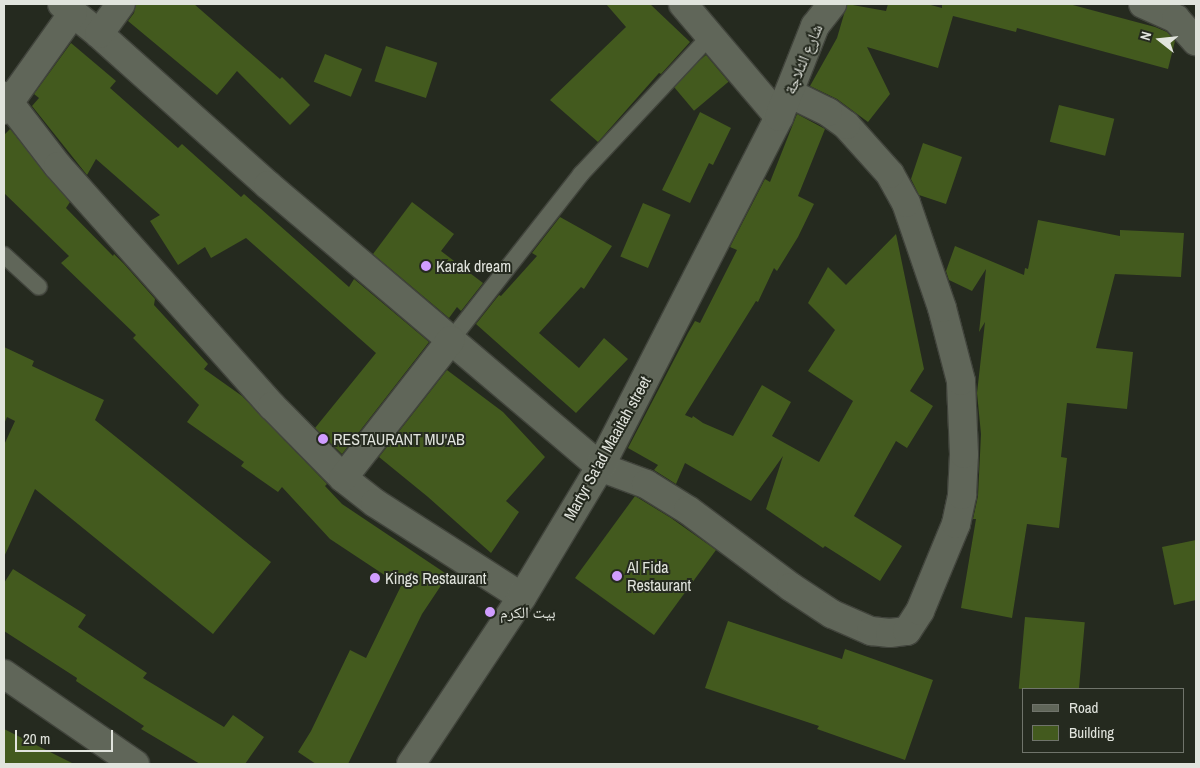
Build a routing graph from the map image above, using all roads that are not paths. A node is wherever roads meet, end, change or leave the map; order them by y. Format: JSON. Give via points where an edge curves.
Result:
{"nodes":[{"id":1,"x":121,"y":4,"type":"edge"},
{"id":2,"x":682,"y":4,"type":"edge"},
{"id":3,"x":832,"y":4,"type":"edge"},
{"id":4,"x":1143,"y":4,"type":"edge"},
{"id":5,"x":67,"y":8,"type":"edge"},
{"id":6,"x":100,"y":34,"type":"junction"},
{"id":7,"x":710,"y":36,"type":"junction"},
{"id":8,"x":1196,"y":41,"type":"edge"},
{"id":9,"x":6,"y":102,"type":"edge"},
{"id":10,"x":784,"y":105,"type":"junction"},
{"id":11,"x":4,"y":255,"type":"edge"},
{"id":12,"x":39,"y":287,"type":"dead end"},
{"id":13,"x":451,"y":340,"type":"junction"},
{"id":14,"x":600,"y":466,"type":"junction"},
{"id":15,"x":343,"y":478,"type":"junction"},
{"id":16,"x":522,"y":597,"type":"junction"},
{"id":17,"x":4,"y":674,"type":"edge"},
{"id":18,"x":135,"y":764,"type":"edge"},
{"id":19,"x":411,"y":764,"type":"edge"}],
"edges":[{"from":1,"to":6,"type":"street"},
{"from":2,"to":7,"type":"street"},
{"from":3,"to":10,"type":"street","name":"شارع الثلاجة","via":[[815,26]]},
{"from":4,"to":8,"type":"street","via":[[1176,19]]},
{"from":5,"to":6,"type":"street"},
{"from":5,"to":9,"type":"street"},
{"from":6,"to":13,"type":"street","via":[[268,185]]},
{"from":7,"to":10,"type":"street"},
{"from":7,"to":13,"type":"lane","via":[[581,174]]},
{"from":9,"to":15,"type":"street","via":[[58,166],[272,406]]},
{"from":10,"to":14,"type":"street","name":"Martyr Sa'ad Maaitah street"},
{"from":10,"to":14,"type":"street","via":[[828,112],[846,125],[890,174],[906,203],[942,308],[958,372],[964,446],[962,495],[956,524],[920,611],[907,631],[890,633],[871,631],[832,614],[688,510],[646,484]]},
{"from":11,"to":12,"type":"lane"},
{"from":13,"to":14,"type":"street"},
{"from":13,"to":15,"type":"street"},
{"from":14,"to":16,"type":"street","name":"Martyr Sa'ad Maaitah street"},
{"from":15,"to":16,"type":"street","via":[[375,503]]},
{"from":16,"to":19,"type":"street","name":"Martyr Sa'ad Maaitah street"},
{"from":17,"to":18,"type":"street"}]}
